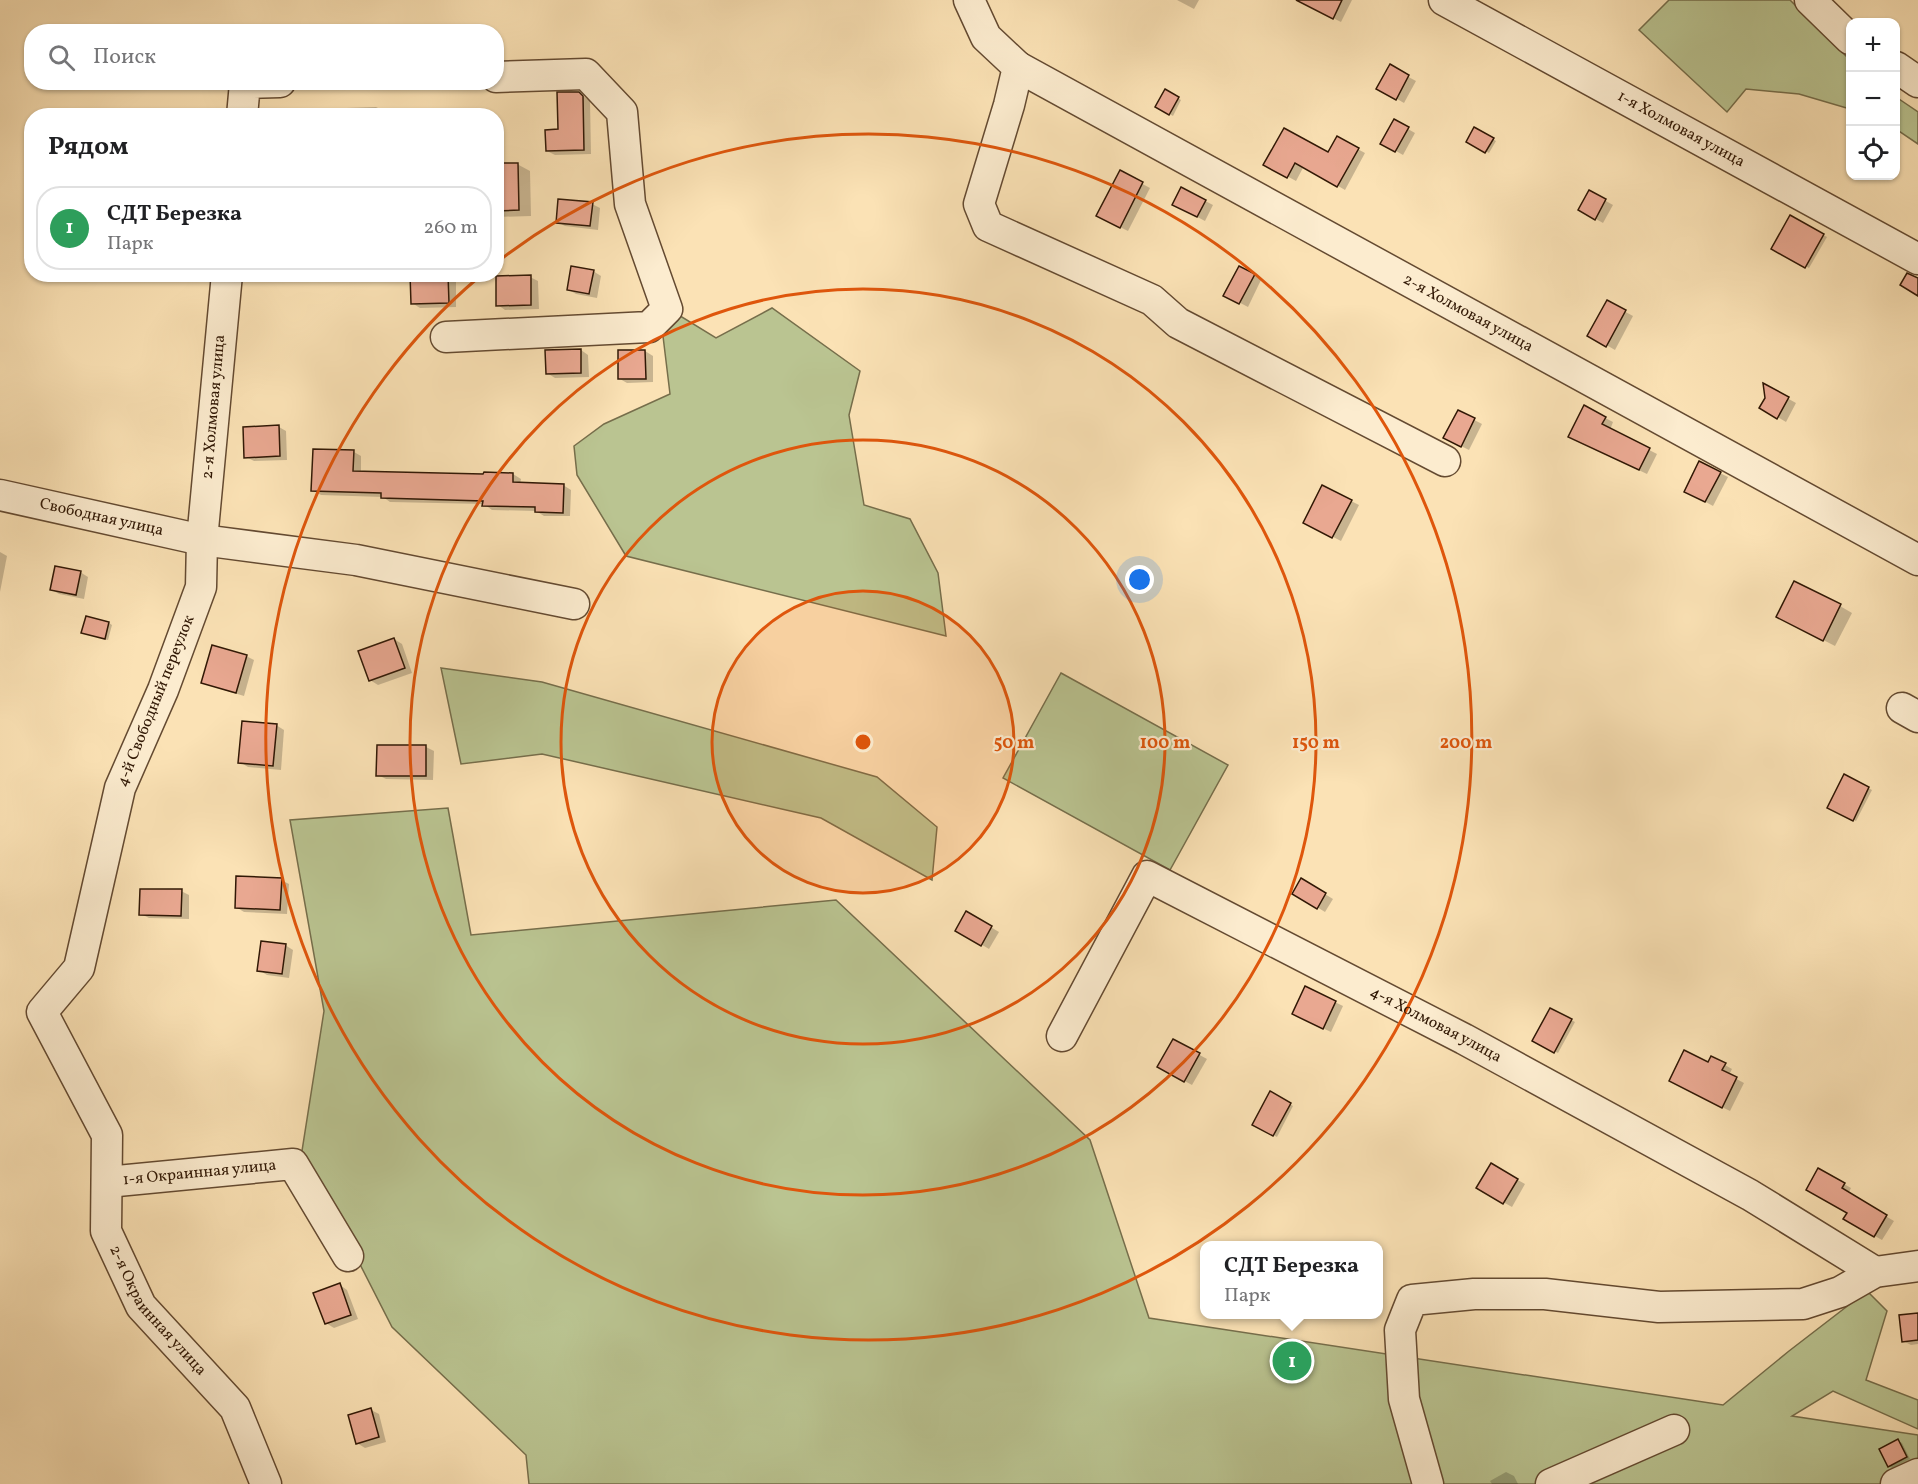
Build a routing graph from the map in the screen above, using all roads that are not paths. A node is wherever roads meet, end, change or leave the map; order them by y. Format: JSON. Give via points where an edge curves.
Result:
{"nodes":[{"id":1,"x":969,"y":0,"type":"edge"},
{"id":2,"x":1444,"y":0,"type":"edge"},
{"id":3,"x":1810,"y":0,"type":"edge"},
{"id":4,"x":1846,"y":34,"type":"edge"},
{"id":5,"x":1018,"y":67,"type":"junction"},
{"id":6,"x":1900,"y":70,"type":"edge"},
{"id":7,"x":504,"y":77,"type":"edge"},
{"id":8,"x":1918,"y":81,"type":"edge"},
{"id":9,"x":244,"y":90,"type":"edge"},
{"id":10,"x":243,"y":108,"type":"edge"},
{"id":11,"x":1918,"y":259,"type":"edge"},
{"id":12,"x":226,"y":282,"type":"edge"},
{"id":13,"x":446,"y":337,"type":"dead end"},
{"id":14,"x":1445,"y":461,"type":"dead end"},
{"id":15,"x":0,"y":495,"type":"edge"},
{"id":16,"x":202,"y":540,"type":"junction"},
{"id":17,"x":1918,"y":560,"type":"edge"},
{"id":18,"x":574,"y":604,"type":"dead end"},
{"id":19,"x":79,"y":968,"type":"joint"},
{"id":20,"x":1062,"y":1036,"type":"dead end"},
{"id":21,"x":107,"y":1182,"type":"junction"},
{"id":22,"x":348,"y":1256,"type":"dead end"},
{"id":23,"x":1918,"y":1266,"type":"edge"},
{"id":24,"x":1875,"y":1272,"type":"junction"},
{"id":25,"x":1674,"y":1430,"type":"dead end"},
{"id":26,"x":1918,"y":1474,"type":"edge"},
{"id":27,"x":266,"y":1484,"type":"edge"},
{"id":28,"x":1428,"y":1484,"type":"edge"},
{"id":29,"x":1551,"y":1484,"type":"edge"},
{"id":30,"x":1896,"y":1484,"type":"edge"}],
"edges":[{"from":1,"to":5,"type":"street","name":"2-я Холмовая улица","via":[[986,37]]},
{"from":2,"to":11,"type":"street","name":"1-я Холмовая улица"},
{"from":3,"to":4,"type":"street"},
{"from":5,"to":14,"type":"street","via":[[979,204],[988,226],[1152,300],[1178,323]]},
{"from":5,"to":17,"type":"street","name":"2-я Холмовая улица"},
{"from":6,"to":8,"type":"street"},
{"from":7,"to":13,"type":"street","via":[[586,74],[622,112],[630,204],[667,309],[649,327]]},
{"from":9,"to":10,"type":"street"},
{"from":12,"to":16,"type":"street","name":"2-я Холмовая улица"},
{"from":15,"to":16,"type":"street","name":"Свободная улица"},
{"from":16,"to":18,"type":"street","name":"Свободная улица","via":[[356,560]]},
{"from":16,"to":19,"type":"street","name":"4-й Свободный переулок","via":[[201,587],[163,690],[120,788]]},
{"from":19,"to":21,"type":"street","name":"2-я Окраинная улица","via":[[42,1012],[107,1135]]},
{"from":20,"to":24,"type":"street","name":"4-я Холмовая улица","via":[[1147,876],[1464,1039],[1750,1196]]},
{"from":21,"to":22,"type":"street","name":"1-я Окраинная улица","via":[[293,1164]]},
{"from":21,"to":27,"type":"street","name":"2-я Окраинная улица","via":[[106,1231],[141,1306],[235,1408]]},
{"from":23,"to":24,"type":"street"},
{"from":24,"to":28,"type":"street","via":[[1840,1292],[1803,1304],[1659,1307],[1545,1294],[1474,1294],[1412,1300],[1400,1330],[1404,1399]]},
{"from":25,"to":29,"type":"street"},
{"from":26,"to":30,"type":"street"}]}
